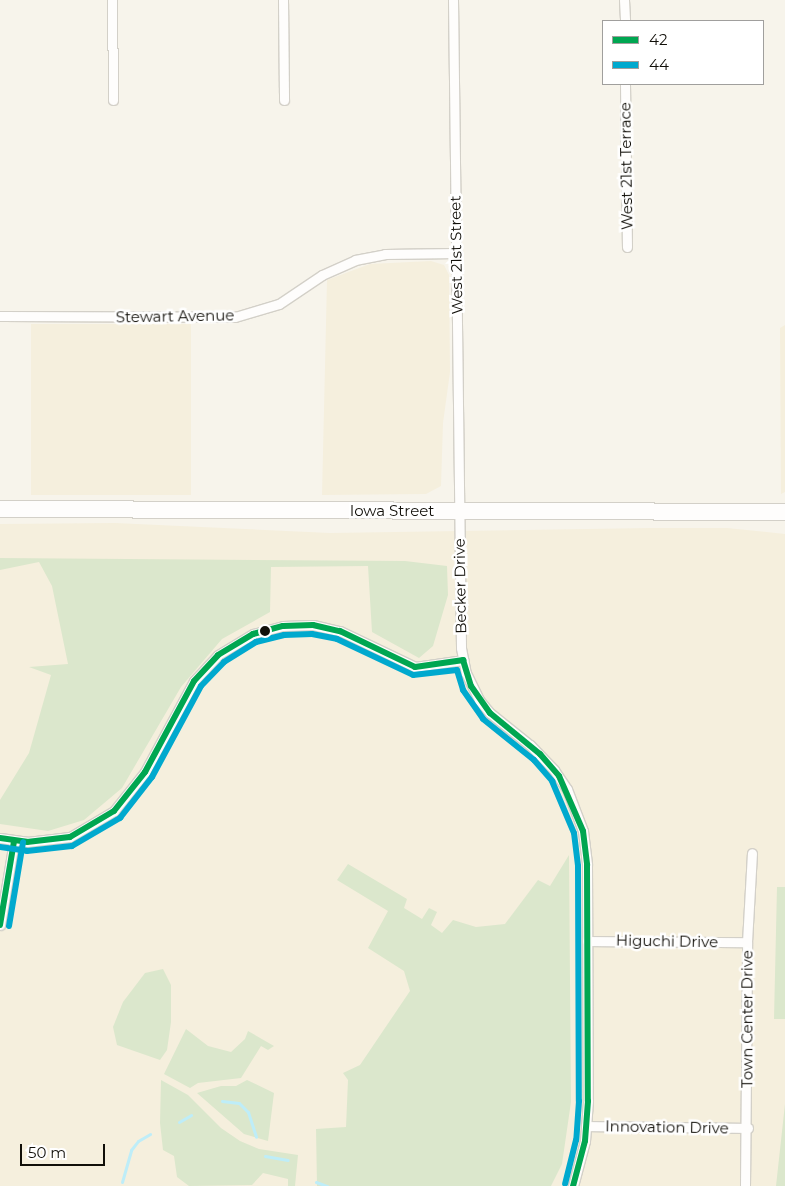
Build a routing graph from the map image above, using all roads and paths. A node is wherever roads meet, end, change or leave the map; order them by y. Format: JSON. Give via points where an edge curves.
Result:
{"nodes":[{"id":1,"x":112,"y":0,"type":"edge"},
{"id":2,"x":283,"y":0,"type":"edge"},
{"id":3,"x":453,"y":0,"type":"edge"},
{"id":4,"x":624,"y":0,"type":"edge"},
{"id":5,"x":624,"y":20,"type":"edge"},
{"id":6,"x":625,"y":85,"type":"edge"},
{"id":7,"x":113,"y":100,"type":"dead end"},
{"id":8,"x":284,"y":100,"type":"dead end"},
{"id":9,"x":627,"y":248,"type":"dead end"},
{"id":10,"x":456,"y":253,"type":"junction"},
{"id":11,"x":0,"y":316,"type":"edge"},
{"id":12,"x":0,"y":509,"type":"edge"},
{"id":13,"x":459,"y":511,"type":"junction"},
{"id":14,"x":785,"y":512,"type":"edge"},
{"id":15,"x":463,"y":660,"type":"junction"},
{"id":16,"x":0,"y":838,"type":"edge"},
{"id":17,"x":14,"y":841,"type":"junction"},
{"id":18,"x":752,"y":853,"type":"dead end"},
{"id":19,"x":0,"y":925,"type":"edge"},
{"id":20,"x":587,"y":941,"type":"junction"},
{"id":21,"x":747,"y":942,"type":"junction"},
{"id":22,"x":586,"y":1126,"type":"junction"},
{"id":23,"x":748,"y":1128,"type":"junction"},
{"id":24,"x":573,"y":1186,"type":"edge"},
{"id":25,"x":745,"y":1186,"type":"edge"}],
"edges":[{"from":1,"to":7,"type":"street"},
{"from":2,"to":8,"type":"street"},
{"from":3,"to":10,"type":"street","name":"West 21st Street"},
{"from":4,"to":5,"type":"street"},
{"from":6,"to":9,"type":"street","name":"West 21st Terrace"},
{"from":10,"to":11,"type":"street","name":"Stewart Avenue","via":[[385,254],[355,260],[322,275],[279,304],[235,317]]},
{"from":10,"to":13,"type":"street","name":"West 21st Street"},
{"from":12,"to":13,"type":"highway","name":"Iowa Street"},
{"from":13,"to":14,"type":"highway","name":"Iowa Street"},
{"from":13,"to":15,"type":"street","name":"Becker Drive"},
{"from":15,"to":17,"type":"street","via":[[415,667],[354,637],[313,625],[283,626],[253,634],[218,655],[194,681],[145,772],[114,811],[70,837],[39,842]]},
{"from":15,"to":20,"type":"street","name":"Becker Drive","via":[[479,700],[550,765],[576,810],[586,847]]},
{"from":16,"to":17,"type":"street"},
{"from":17,"to":19,"type":"street"},
{"from":18,"to":21,"type":"street","name":"Town Center Drive"},
{"from":20,"to":21,"type":"street","name":"Higuchi Drive"},
{"from":20,"to":22,"type":"street","name":"Becker Drive"},
{"from":21,"to":23,"type":"street","name":"Town Center Drive"},
{"from":22,"to":23,"type":"street","name":"Innovation Drive"},
{"from":22,"to":24,"type":"street","name":"Becker Drive"},
{"from":23,"to":25,"type":"street","name":"Town Center Drive"}]}
